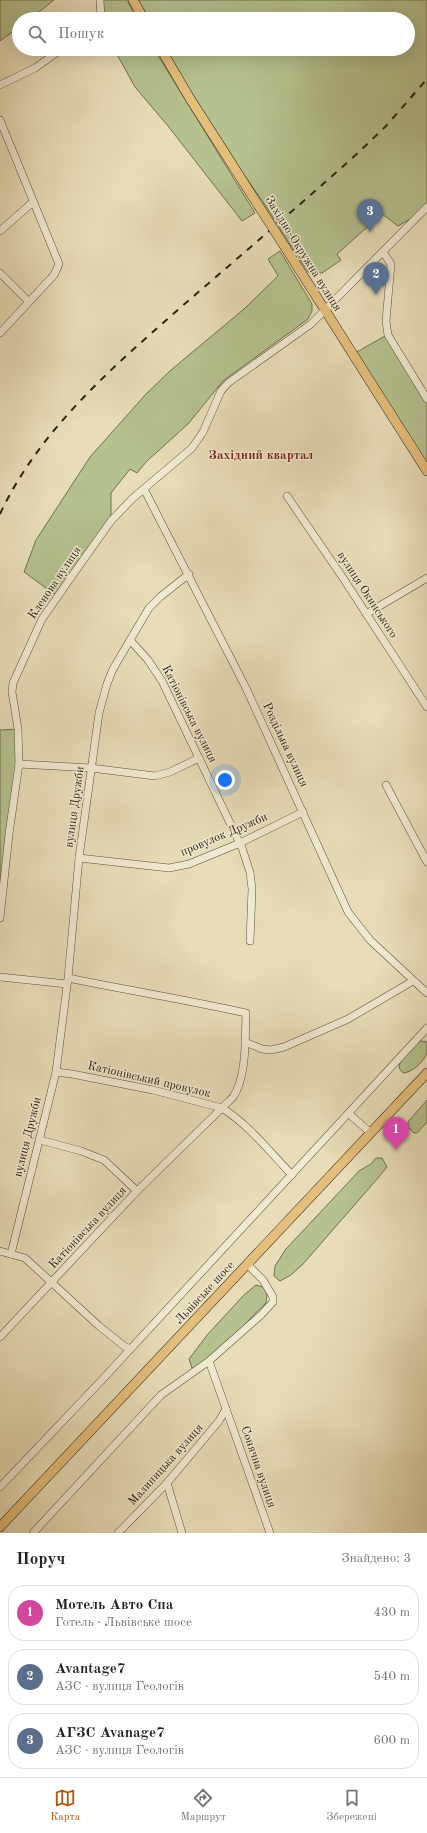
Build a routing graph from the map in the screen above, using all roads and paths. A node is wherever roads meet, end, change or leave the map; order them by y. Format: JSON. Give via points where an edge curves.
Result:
{"nodes":[{"id":1,"x":100,"y":0,"type":"edge"},
{"id":2,"x":134,"y":0,"type":"edge"},
{"id":3,"x":101,"y":12,"type":"edge"},
{"id":4,"x":140,"y":12,"type":"edge"},
{"id":5,"x":52,"y":56,"type":"edge"},
{"id":6,"x":165,"y":56,"type":"edge"},
{"id":7,"x":0,"y":85,"type":"edge"},
{"id":8,"x":0,"y":120,"type":"edge"},
{"id":9,"x":3,"y":137,"type":"edge"},
{"id":10,"x":33,"y":202,"type":"junction"},
{"id":11,"x":426,"y":212,"type":"edge"},
{"id":12,"x":0,"y":231,"type":"edge"},
{"id":13,"x":383,"y":252,"type":"junction"},
{"id":14,"x":0,"y":273,"type":"edge"},
{"id":15,"x":28,"y":301,"type":"junction"},
{"id":16,"x":324,"y":311,"type":"junction"},
{"id":17,"x":0,"y":333,"type":"edge"},
{"id":18,"x":427,"y":399,"type":"edge"},
{"id":19,"x":427,"y":471,"type":"edge"},
{"id":20,"x":144,"y":489,"type":"junction"},
{"id":21,"x":287,"y":496,"type":"dead end"},
{"id":22,"x":189,"y":574,"type":"junction"},
{"id":23,"x":427,"y":578,"type":"edge"},
{"id":24,"x":366,"y":614,"type":"junction"},
{"id":25,"x":130,"y":640,"type":"junction"},
{"id":26,"x":425,"y":699,"type":"edge"},
{"id":27,"x":427,"y":707,"type":"edge"},
{"id":28,"x":199,"y":758,"type":"junction"},
{"id":29,"x":19,"y":764,"type":"junction"},
{"id":30,"x":91,"y":768,"type":"junction"},
{"id":31,"x":386,"y":785,"type":"dead end"},
{"id":32,"x":303,"y":812,"type":"junction"},
{"id":33,"x":240,"y":843,"type":"junction"},
{"id":34,"x":79,"y":858,"type":"junction"},
{"id":35,"x":427,"y":862,"type":"edge"},
{"id":36,"x":0,"y":918,"type":"edge"},
{"id":37,"x":250,"y":941,"type":"dead end"},
{"id":38,"x":0,"y":977,"type":"edge"},
{"id":39,"x":67,"y":981,"type":"junction"},
{"id":40,"x":413,"y":981,"type":"junction"},
{"id":41,"x":427,"y":993,"type":"edge"},
{"id":42,"x":427,"y":1028,"type":"edge"},
{"id":43,"x":244,"y":1042,"type":"junction"},
{"id":44,"x":56,"y":1072,"type":"junction"},
{"id":45,"x":427,"y":1073,"type":"edge"},
{"id":46,"x":222,"y":1108,"type":"junction"},
{"id":47,"x":349,"y":1114,"type":"junction"},
{"id":48,"x":371,"y":1133,"type":"junction"},
{"id":49,"x":40,"y":1140,"type":"junction"},
{"id":50,"x":292,"y":1175,"type":"junction"},
{"id":51,"x":137,"y":1191,"type":"junction"},
{"id":52,"x":0,"y":1251,"type":"edge"},
{"id":53,"x":11,"y":1254,"type":"junction"},
{"id":54,"x":248,"y":1265,"type":"junction"},
{"id":55,"x":52,"y":1282,"type":"junction"},
{"id":56,"x":0,"y":1337,"type":"edge"},
{"id":57,"x":130,"y":1349,"type":"junction"},
{"id":58,"x":209,"y":1361,"type":"junction"},
{"id":59,"x":226,"y":1409,"type":"junction"},
{"id":60,"x":167,"y":1483,"type":"junction"},
{"id":61,"x":0,"y":1487,"type":"edge"},
{"id":62,"x":0,"y":1527,"type":"edge"},
{"id":63,"x":33,"y":1533,"type":"edge"},
{"id":64,"x":118,"y":1533,"type":"edge"},
{"id":65,"x":182,"y":1533,"type":"edge"},
{"id":66,"x":270,"y":1533,"type":"edge"}],
"edges":[{"from":1,"to":3,"type":"street"},
{"from":2,"to":4,"type":"main road"},
{"from":5,"to":7,"type":"street","via":[[35,68]]},
{"from":6,"to":16,"type":"main road","name":"Західно-Окружна вулиця","bridge":true},
{"from":8,"to":9,"type":"street"},
{"from":9,"to":10,"type":"street"},
{"from":10,"to":12,"type":"street"},
{"from":10,"to":15,"type":"street","via":[[59,264],[54,276]]},
{"from":11,"to":13,"type":"street","name":"Кленова вулиця"},
{"from":13,"to":16,"type":"street","name":"Кленова вулиця"},
{"from":13,"to":18,"type":"street","via":[[391,264],[386,313],[388,336]]},
{"from":14,"to":15,"type":"street"},
{"from":15,"to":17,"type":"street"},
{"from":16,"to":19,"type":"main road","name":"Західно-Окружна вулиця"},
{"from":16,"to":20,"type":"street","name":"Кленова вулиця","via":[[311,324],[228,383],[192,448]]},
{"from":20,"to":22,"type":"street","name":"Роздільна вулиця"},
{"from":20,"to":29,"type":"street","name":"Кленова вулиця","via":[[111,522],[62,590],[42,619],[19,667],[12,692],[18,729]]},
{"from":21,"to":24,"type":"street","name":"вулиця Окинського"},
{"from":22,"to":25,"type":"street","name":"вулиця Дружби","via":[[149,608]]},
{"from":22,"to":32,"type":"street","name":"Роздільна вулиця","via":[[246,688]]},
{"from":23,"to":24,"type":"street"},
{"from":24,"to":26,"type":"street","name":"вулиця Окинського"},
{"from":25,"to":28,"type":"street","name":"Катіонівська вулиця","via":[[162,681]]},
{"from":25,"to":30,"type":"street","name":"вулиця Дружби","via":[[107,684],[99,713]]},
{"from":26,"to":27,"type":"street","name":"вулиця Окинського"},
{"from":28,"to":30,"type":"street","via":[[155,776]]},
{"from":28,"to":33,"type":"street","name":"Катіонівська вулиця"},
{"from":29,"to":30,"type":"street"},
{"from":29,"to":36,"type":"street","name":"Кленова вулиця"},
{"from":30,"to":34,"type":"street","name":"вулиця Дружби"},
{"from":31,"to":35,"type":"street"},
{"from":32,"to":33,"type":"street","name":"провулок Дружби"},
{"from":32,"to":40,"type":"street","name":"Роздільна вулиця","via":[[348,912],[370,940]]},
{"from":33,"to":34,"type":"street","name":"провулок Дружби","via":[[189,864],[169,868]]},
{"from":33,"to":37,"type":"street","name":"Катіонівська вулиця","via":[[250,872],[252,889]]},
{"from":34,"to":39,"type":"street","name":"вулиця Дружби"},
{"from":38,"to":39,"type":"street"},
{"from":39,"to":43,"type":"street","name":"Катіонівська вулиця","via":[[192,1001],[246,1013]]},
{"from":39,"to":44,"type":"street","name":"вулиця Дружби"},
{"from":40,"to":41,"type":"street","name":"Роздільна вулиця"},
{"from":40,"to":43,"type":"street","via":[[348,1019],[284,1046],[271,1050]]},
{"from":42,"to":47,"type":"street"},
{"from":43,"to":46,"type":"street","name":"Катіонівська вулиця","via":[[238,1088]]},
{"from":44,"to":46,"type":"street","name":"Катіонівський провулок","via":[[186,1098]]},
{"from":44,"to":49,"type":"street","name":"вулиця Дружби"},
{"from":45,"to":48,"type":"main road","name":"Львівське шосе"},
{"from":46,"to":50,"type":"street","via":[[244,1125]]},
{"from":46,"to":51,"type":"street","name":"Катіонівська вулиця"},
{"from":47,"to":48,"type":"street"},
{"from":47,"to":50,"type":"street"},
{"from":48,"to":54,"type":"main road","name":"Львівське шосе"},
{"from":49,"to":51,"type":"street","via":[[104,1160]]},
{"from":49,"to":53,"type":"street","name":"вулиця Дружби"},
{"from":50,"to":57,"type":"street"},
{"from":51,"to":55,"type":"street","name":"Катіонівська вулиця"},
{"from":52,"to":53,"type":"street"},
{"from":53,"to":55,"type":"street","via":[[25,1258]]},
{"from":54,"to":58,"type":"street","via":[[264,1282],[273,1297],[273,1302]]},
{"from":54,"to":62,"type":"main road","name":"Львівське шосе"},
{"from":55,"to":56,"type":"street","name":"Катіонівська вулиця"},
{"from":55,"to":57,"type":"street","via":[[114,1338]]},
{"from":57,"to":61,"type":"street"},
{"from":58,"to":59,"type":"street","name":"Сонячна вулиця"},
{"from":58,"to":63,"type":"street","via":[[161,1395]]},
{"from":59,"to":60,"type":"street","name":"Малиницька вулиця","via":[[219,1421]]},
{"from":59,"to":66,"type":"street","name":"Сонячна вулиця"},
{"from":60,"to":64,"type":"street","name":"Малиницька вулиця"},
{"from":60,"to":65,"type":"street"}]}
